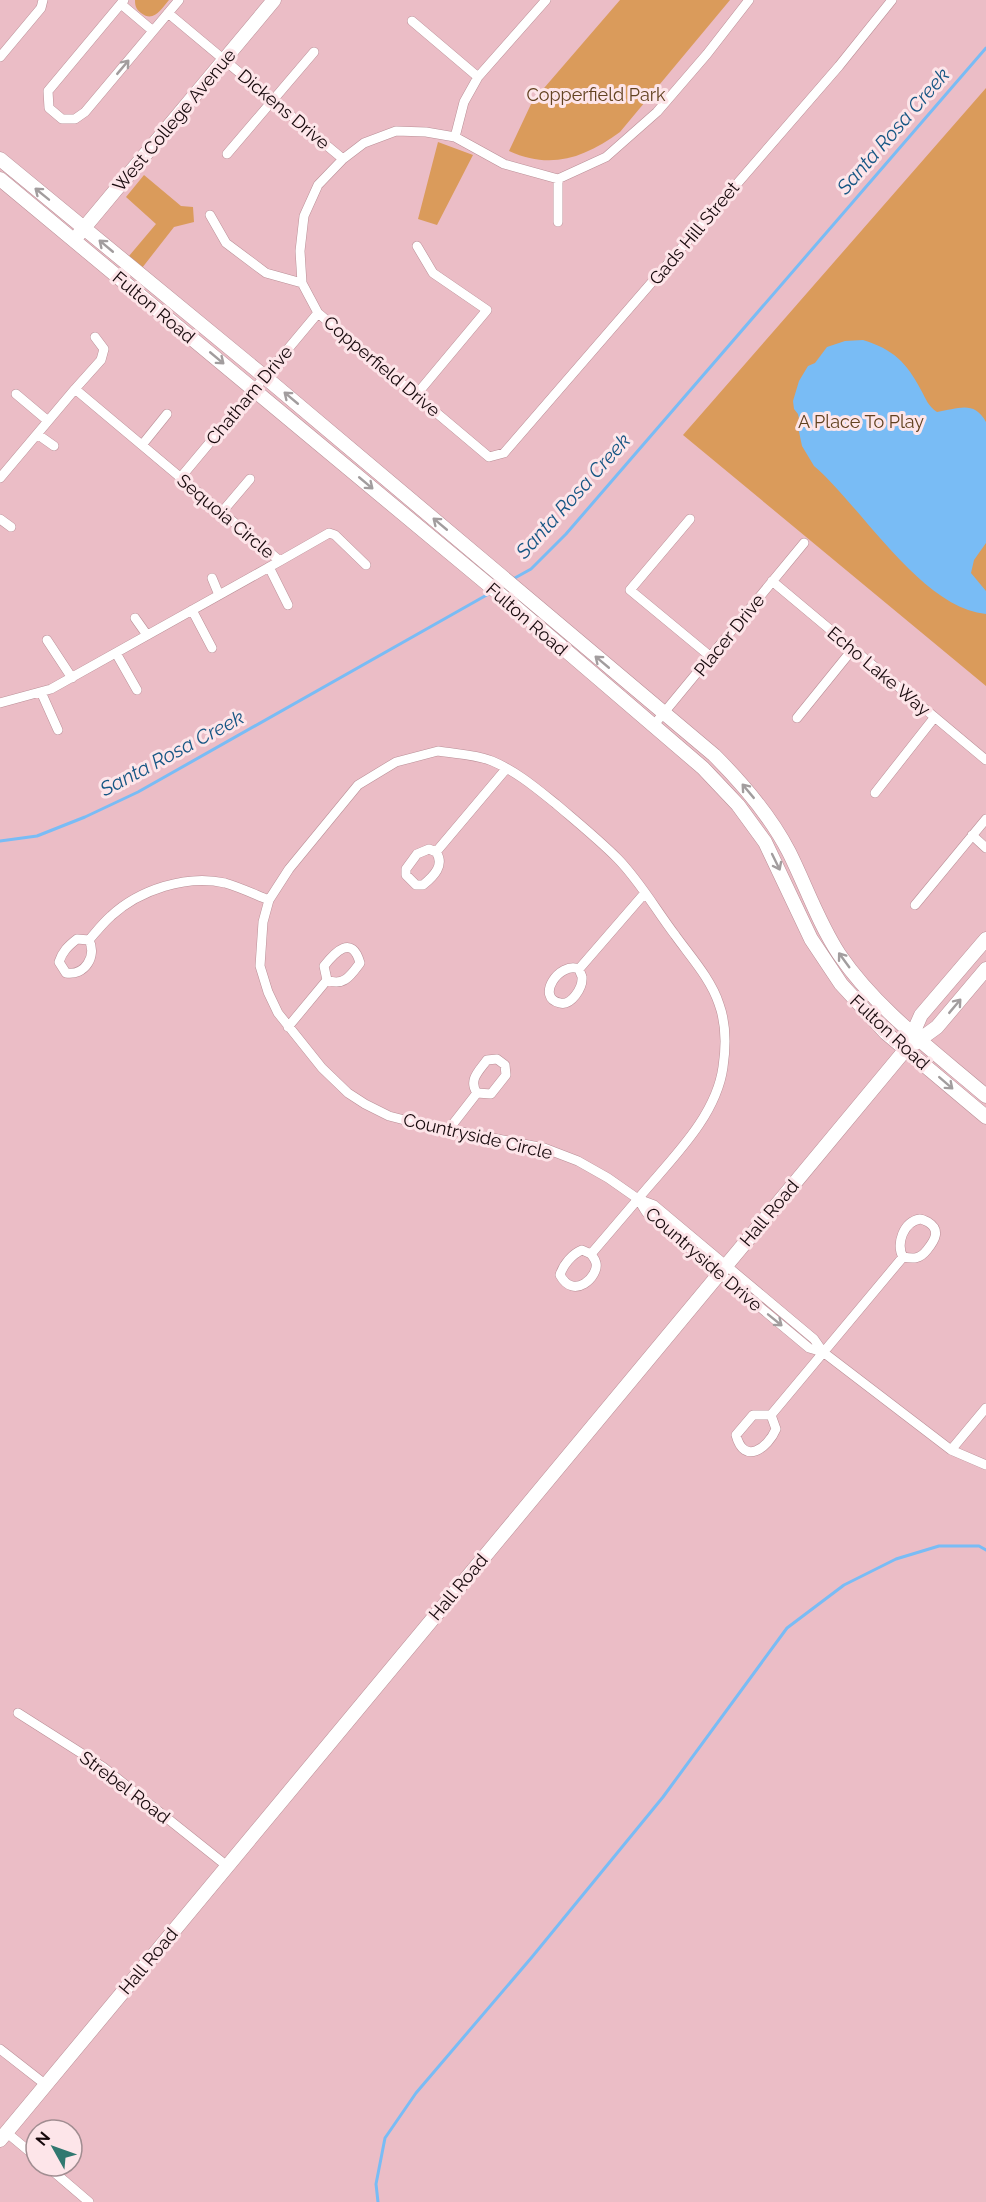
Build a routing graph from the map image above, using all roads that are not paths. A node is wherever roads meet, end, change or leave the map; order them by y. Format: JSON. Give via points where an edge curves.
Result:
{"nodes":[{"id":1,"x":43,"y":0,"type":"edge"},
{"id":2,"x":179,"y":0,"type":"edge"},
{"id":3,"x":274,"y":0,"type":"edge"},
{"id":4,"x":546,"y":0,"type":"edge"},
{"id":5,"x":749,"y":0,"type":"edge"},
{"id":6,"x":892,"y":0,"type":"edge"},
{"id":7,"x":122,"y":2,"type":"edge"},
{"id":8,"x":168,"y":13,"type":"junction"},
{"id":9,"x":412,"y":21,"type":"dead end"},
{"id":10,"x":153,"y":31,"type":"junction"},
{"id":11,"x":314,"y":52,"type":"dead end"},
{"id":12,"x":0,"y":57,"type":"edge"},
{"id":13,"x":224,"y":60,"type":"junction"},
{"id":14,"x":478,"y":77,"type":"junction"},
{"id":15,"x":273,"y":100,"type":"junction"},
{"id":16,"x":455,"y":137,"type":"junction"},
{"id":17,"x":227,"y":154,"type":"dead end"},
{"id":18,"x":0,"y":159,"type":"edge"},
{"id":19,"x":343,"y":159,"type":"junction"},
{"id":20,"x":0,"y":179,"type":"edge"},
{"id":21,"x":558,"y":179,"type":"junction"},
{"id":22,"x":210,"y":215,"type":"dead end"},
{"id":23,"x":558,"y":222,"type":"dead end"},
{"id":24,"x":85,"y":228,"type":"junction"},
{"id":25,"x":74,"y":241,"type":"junction"},
{"id":26,"x":417,"y":246,"type":"dead end"},
{"id":27,"x":302,"y":283,"type":"junction"},
{"id":28,"x":318,"y":313,"type":"junction"},
{"id":29,"x":95,"y":338,"type":"dead end"},
{"id":30,"x":265,"y":377,"type":"junction"},
{"id":31,"x":75,"y":389,"type":"junction"},
{"id":32,"x":254,"y":389,"type":"junction"},
{"id":33,"x":16,"y":394,"type":"dead end"},
{"id":34,"x":416,"y":395,"type":"junction"},
{"id":35,"x":167,"y":414,"type":"dead end"},
{"id":36,"x":48,"y":421,"type":"junction"},
{"id":37,"x":37,"y":434,"type":"junction"},
{"id":38,"x":142,"y":445,"type":"junction"},
{"id":39,"x":54,"y":446,"type":"dead end"},
{"id":40,"x":489,"y":457,"type":"joint"},
{"id":41,"x":181,"y":477,"type":"junction"},
{"id":42,"x":0,"y":478,"type":"edge"},
{"id":43,"x":250,"y":479,"type":"dead end"},
{"id":44,"x":222,"y":512,"type":"junction"},
{"id":45,"x":0,"y":519,"type":"edge"},
{"id":46,"x":690,"y":519,"type":"dead end"},
{"id":47,"x":11,"y":527,"type":"dead end"},
{"id":48,"x":804,"y":543,"type":"dead end"},
{"id":49,"x":280,"y":561,"type":"junction"},
{"id":50,"x":366,"y":565,"type":"dead end"},
{"id":51,"x":269,"y":567,"type":"junction"},
{"id":52,"x":212,"y":578,"type":"dead end"},
{"id":53,"x":772,"y":581,"type":"junction"},
{"id":54,"x":219,"y":595,"type":"junction"},
{"id":55,"x":521,"y":603,"type":"junction"},
{"id":56,"x":288,"y":605,"type":"dead end"},
{"id":57,"x":192,"y":610,"type":"junction"},
{"id":58,"x":135,"y":618,"type":"dead end"},
{"id":59,"x":147,"y":635,"type":"junction"},
{"id":60,"x":48,"y":640,"type":"dead end"},
{"id":61,"x":212,"y":648,"type":"dead end"},
{"id":62,"x":852,"y":650,"type":"junction"},
{"id":63,"x":116,"y":653,"type":"junction"},
{"id":64,"x":711,"y":657,"type":"junction"},
{"id":65,"x":72,"y":678,"type":"junction"},
{"id":66,"x":136,"y":690,"type":"dead end"},
{"id":67,"x":41,"y":692,"type":"junction"},
{"id":68,"x":0,"y":703,"type":"edge"},
{"id":69,"x":664,"y":713,"type":"junction"},
{"id":70,"x":797,"y":718,"type":"dead end"},
{"id":71,"x":934,"y":718,"type":"junction"},
{"id":72,"x":653,"y":726,"type":"junction"},
{"id":73,"x":58,"y":730,"type":"dead end"},
{"id":74,"x":986,"y":760,"type":"edge"},
{"id":75,"x":506,"y":769,"type":"junction"},
{"id":76,"x":875,"y":793,"type":"dead end"},
{"id":77,"x":986,"y":819,"type":"edge"},
{"id":78,"x":972,"y":836,"type":"junction"},
{"id":79,"x":986,"y":848,"type":"edge"},
{"id":80,"x":436,"y":852,"type":"dead end"},
{"id":81,"x":644,"y":894,"type":"junction"},
{"id":82,"x":269,"y":900,"type":"junction"},
{"id":83,"x":915,"y":905,"type":"dead end"},
{"id":84,"x":986,"y":939,"type":"edge"},
{"id":85,"x":89,"y":940,"type":"dead end"},
{"id":86,"x":579,"y":969,"type":"dead end"},
{"id":87,"x":986,"y":969,"type":"edge"},
{"id":88,"x":327,"y":980,"type":"dead end"},
{"id":89,"x":288,"y":1027,"type":"junction"},
{"id":90,"x":917,"y":1036,"type":"junction"},
{"id":91,"x":906,"y":1049,"type":"junction"},
{"id":92,"x":477,"y":1093,"type":"dead end"},
{"id":93,"x":986,"y":1096,"type":"edge"},
{"id":94,"x":986,"y":1117,"type":"edge"},
{"id":95,"x":449,"y":1129,"type":"junction"},
{"id":96,"x":638,"y":1199,"type":"junction"},
{"id":97,"x":591,"y":1254,"type":"dead end"},
{"id":98,"x":903,"y":1257,"type":"junction"},
{"id":99,"x":722,"y":1269,"type":"junction"},
{"id":100,"x":823,"y":1352,"type":"junction"},
{"id":101,"x":986,"y":1408,"type":"edge"},
{"id":102,"x":771,"y":1415,"type":"junction"},
{"id":103,"x":951,"y":1450,"type":"junction"},
{"id":104,"x":986,"y":1465,"type":"edge"},
{"id":105,"x":18,"y":1713,"type":"dead end"},
{"id":106,"x":227,"y":1866,"type":"junction"},
{"id":107,"x":0,"y":2049,"type":"edge"},
{"id":108,"x":45,"y":2085,"type":"junction"},
{"id":109,"x":3,"y":2136,"type":"edge"},
{"id":110,"x":24,"y":2149,"type":"edge"},
{"id":111,"x":61,"y":2178,"type":"edge"},
{"id":112,"x":89,"y":2202,"type":"edge"}],
"edges":[{"from":1,"to":12,"type":"street","via":[[41,8]]},
{"from":2,"to":8,"type":"street"},
{"from":3,"to":13,"type":"main road","name":"West College Avenue"},
{"from":4,"to":14,"type":"street"},
{"from":5,"to":21,"type":"street","via":[[657,112],[606,157]]},
{"from":6,"to":40,"type":"street","name":"Gads Hill Street","via":[[504,453]]},
{"from":7,"to":10,"type":"street"},
{"from":7,"to":10,"type":"street","one_way":true,"via":[[48,91],[54,114],[68,120],[81,116]]},
{"from":8,"to":10,"type":"street"},
{"from":8,"to":13,"type":"street","name":"Dickens Drive"},
{"from":9,"to":14,"type":"street"},
{"from":11,"to":15,"type":"street"},
{"from":13,"to":15,"type":"street","name":"Dickens Drive"},
{"from":13,"to":24,"type":"main road","name":"West College Avenue"},
{"from":14,"to":16,"type":"street","via":[[464,102]]},
{"from":15,"to":17,"type":"street"},
{"from":15,"to":19,"type":"street","name":"Dickens Drive"},
{"from":16,"to":19,"type":"street","name":"Copperfield Drive","via":[[396,131],[364,143]]},
{"from":16,"to":21,"type":"street","name":"Copperfield Drive","via":[[504,164]]},
{"from":24,"to":18,"type":"main road","name":"Fulton Road","one_way":true},
{"from":19,"to":27,"type":"street","name":"Copperfield Drive","via":[[318,186],[304,216]]},
{"from":20,"to":25,"type":"main road","name":"Fulton Road"},
{"from":21,"to":23,"type":"street"},
{"from":22,"to":27,"type":"street","via":[[226,243],[266,273]]},
{"from":24,"to":25,"type":"main road","name":"West College Avenue"},
{"from":30,"to":24,"type":"main road","name":"Fulton Road","one_way":true},
{"from":25,"to":32,"type":"main road","name":"Fulton Road","one_way":true},
{"from":26,"to":34,"type":"street","via":[[434,273],[487,310]]},
{"from":27,"to":28,"type":"street","name":"Copperfield Drive"},
{"from":28,"to":30,"type":"street","name":"Chatham Drive"},
{"from":28,"to":34,"type":"street","name":"Copperfield Drive"},
{"from":29,"to":31,"type":"street","via":[[104,349],[101,360]]},
{"from":30,"to":32,"type":"street","name":"Chatham Drive"},
{"from":55,"to":30,"type":"main road","name":"Fulton Road","one_way":true,"via":[[484,562]]},
{"from":31,"to":36,"type":"street"},
{"from":31,"to":38,"type":"street","name":"Sequoia Circle"},
{"from":32,"to":41,"type":"street","name":"Chatham Drive"},
{"from":32,"to":55,"type":"main road","name":"Fulton Road","one_way":true,"via":[[469,568]]},
{"from":33,"to":36,"type":"street"},
{"from":34,"to":40,"type":"street","name":"Copperfield Drive"},
{"from":35,"to":38,"type":"street"},
{"from":36,"to":37,"type":"street"},
{"from":37,"to":39,"type":"street"},
{"from":37,"to":42,"type":"street"},
{"from":38,"to":41,"type":"street","name":"Sequoia Circle"},
{"from":41,"to":44,"type":"street","name":"Sequoia Circle"},
{"from":43,"to":44,"type":"street"},
{"from":44,"to":49,"type":"street","name":"Sequoia Circle"},
{"from":45,"to":47,"type":"street"},
{"from":46,"to":64,"type":"street","via":[[630,590]]},
{"from":48,"to":53,"type":"street","name":"Placer Drive"},
{"from":49,"to":50,"type":"street","via":[[328,533]]},
{"from":49,"to":51,"type":"street","name":"Sequoia Circle"},
{"from":51,"to":54,"type":"street","name":"Sequoia Circle"},
{"from":51,"to":56,"type":"street"},
{"from":52,"to":54,"type":"street"},
{"from":53,"to":62,"type":"street","name":"Echo Lake Way"},
{"from":53,"to":64,"type":"street","name":"Placer Drive"},
{"from":54,"to":57,"type":"street","name":"Sequoia Circle"},
{"from":69,"to":55,"type":"main road","name":"Fulton Road","one_way":true},
{"from":55,"to":72,"type":"main road","name":"Fulton Road"},
{"from":57,"to":59,"type":"street","name":"Sequoia Circle"},
{"from":57,"to":61,"type":"street"},
{"from":58,"to":59,"type":"street"},
{"from":59,"to":63,"type":"street","name":"Sequoia Circle"},
{"from":60,"to":65,"type":"street"},
{"from":62,"to":70,"type":"street"},
{"from":62,"to":71,"type":"street","name":"Echo Lake Way"},
{"from":63,"to":65,"type":"street","name":"Sequoia Circle"},
{"from":63,"to":66,"type":"street"},
{"from":64,"to":69,"type":"street","name":"Placer Drive"},
{"from":65,"to":67,"type":"street","name":"Sequoia Circle"},
{"from":67,"to":68,"type":"street","name":"Sequoia Circle"},
{"from":67,"to":73,"type":"street"},
{"from":69,"to":72,"type":"street","name":"Placer Drive"},
{"from":90,"to":69,"type":"main road","name":"Fulton Road","one_way":true,"via":[[875,998],[839,954],[788,851],[756,801],[714,755]]},
{"from":71,"to":74,"type":"street","name":"Echo Lake Way"},
{"from":71,"to":76,"type":"street"},
{"from":72,"to":91,"type":"main road","name":"Fulton Road","one_way":true,"via":[[703,768],[738,805],[771,853],[803,924],[831,971],[869,1016]]},
{"from":75,"to":80,"type":"street"},
{"from":75,"to":81,"type":"street","name":"Countryside Circle","via":[[532,784],[588,831],[619,860]]},
{"from":75,"to":82,"type":"street","name":"Countryside Circle","via":[[474,756],[438,752],[396,762],[358,785],[289,869]]},
{"from":77,"to":78,"type":"street"},
{"from":78,"to":79,"type":"street"},
{"from":78,"to":83,"type":"street"},
{"from":81,"to":86,"type":"street"},
{"from":81,"to":96,"type":"street","name":"Countryside Circle","via":[[712,989],[724,1027],[724,1048],[714,1101]]},
{"from":82,"to":85,"type":"street","via":[[224,883],[182,882],[125,905]]},
{"from":82,"to":89,"type":"street","name":"Countryside Circle","via":[[260,966],[268,992]]},
{"from":84,"to":90,"type":"main road","via":[[921,1015]]},
{"from":90,"to":87,"type":"main road","name":"Hall Road","one_way":true,"via":[[937,1027]]},
{"from":88,"to":89,"type":"street"},
{"from":89,"to":95,"type":"street","name":"Countryside Circle","via":[[322,1068],[365,1104],[389,1116]]},
{"from":90,"to":91,"type":"main road","name":"Hall Road"},
{"from":90,"to":93,"type":"main road","name":"Fulton Road"},
{"from":91,"to":94,"type":"main road","name":"Fulton Road","one_way":true},
{"from":91,"to":99,"type":"main road","name":"Hall Road"},
{"from":92,"to":95,"type":"street"},
{"from":95,"to":96,"type":"street","name":"Countryside Circle","via":[[544,1148],[578,1161]]},
{"from":96,"to":97,"type":"street"},
{"from":96,"to":99,"type":"street","name":"Countryside Drive","via":[[654,1205]]},
{"from":98,"to":98,"type":"street","via":[[923,1255],[936,1234],[930,1223],[917,1220],[904,1233],[899,1243]]},
{"from":98,"to":100,"type":"street"},
{"from":99,"to":100,"type":"street","name":"Countryside Drive","via":[[814,1340]]},
{"from":99,"to":106,"type":"main road","name":"Hall Road"},
{"from":100,"to":102,"type":"street"},
{"from":100,"to":103,"type":"street","name":"Countryside Drive"},
{"from":101,"to":103,"type":"street"},
{"from":102,"to":102,"type":"street","via":[[753,1415],[746,1422],[736,1435],[744,1449],[758,1452],[765,1446],[776,1429]]},
{"from":103,"to":104,"type":"street","name":"Countryside Drive"},
{"from":105,"to":106,"type":"street","name":"Strebel Road","via":[[103,1767]]},
{"from":106,"to":108,"type":"main road","name":"Hall Road"},
{"from":107,"to":108,"type":"street"},
{"from":108,"to":109,"type":"main road","name":"Hall Road"},
{"from":109,"to":110,"type":"street"},
{"from":111,"to":112,"type":"street"}]}
